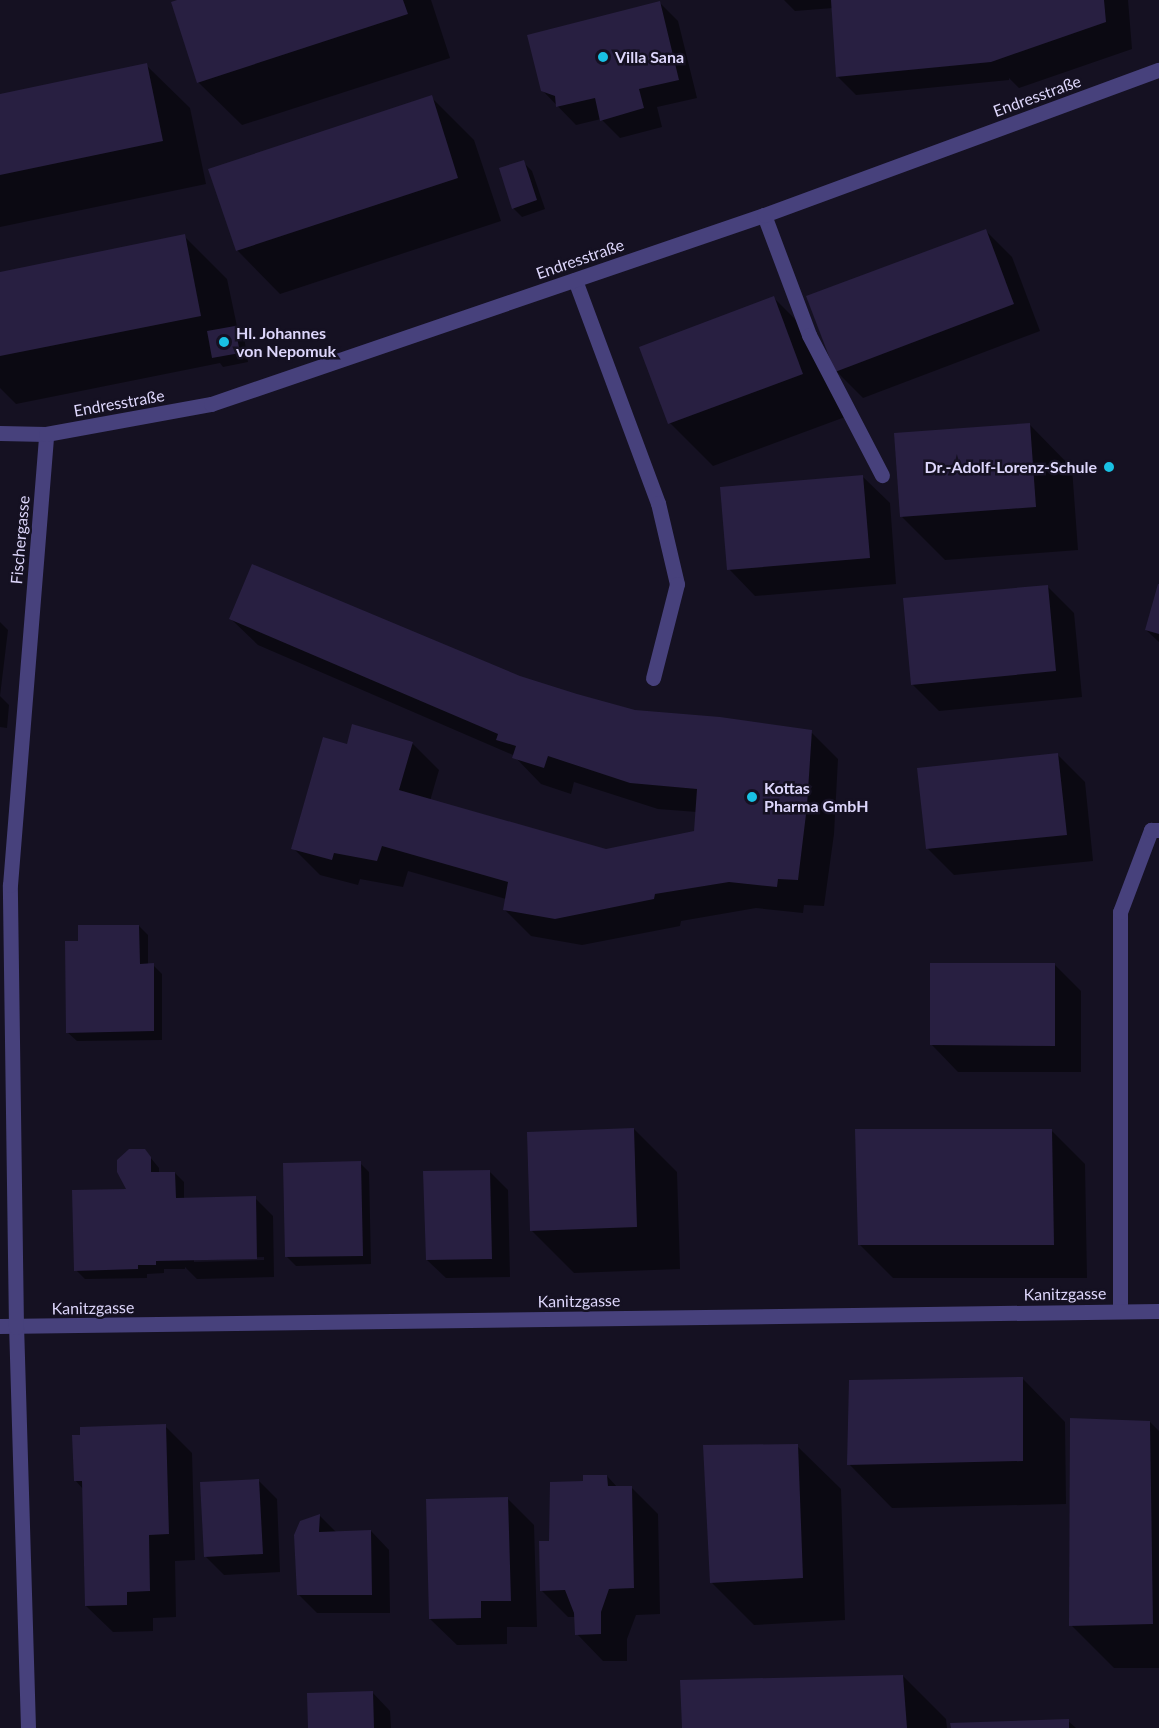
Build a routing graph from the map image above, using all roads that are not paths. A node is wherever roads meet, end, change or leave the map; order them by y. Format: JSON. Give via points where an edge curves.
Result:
{"nodes":[{"id":1,"x":1159,"y":70,"type":"edge"},
{"id":2,"x":764,"y":215,"type":"junction"},
{"id":3,"x":575,"y":280,"type":"junction"},
{"id":4,"x":0,"y":433,"type":"edge"},
{"id":5,"x":46,"y":434,"type":"junction"},
{"id":6,"x":882,"y":475,"type":"dead end"},
{"id":7,"x":653,"y":678,"type":"dead end"},
{"id":8,"x":1159,"y":830,"type":"edge"},
{"id":9,"x":1120,"y":1311,"type":"junction"},
{"id":10,"x":1159,"y":1311,"type":"edge"},
{"id":11,"x":0,"y":1326,"type":"edge"},
{"id":12,"x":16,"y":1327,"type":"junction"},
{"id":13,"x":28,"y":1728,"type":"edge"}],
"edges":[{"from":1,"to":2,"type":"street","name":"Endresstraße"},
{"from":2,"to":3,"type":"street","name":"Endresstraße"},
{"from":2,"to":6,"type":"street","via":[[808,336]]},
{"from":3,"to":5,"type":"street","name":"Endresstraße","via":[[211,405]]},
{"from":3,"to":7,"type":"street","via":[[658,503],[677,584]]},
{"from":4,"to":5,"type":"street","name":"Endresstraße"},
{"from":5,"to":12,"type":"street","name":"Fischergasse","via":[[10,885]]},
{"from":8,"to":9,"type":"street","via":[[1151,830],[1120,912]]},
{"from":9,"to":10,"type":"street","name":"Kanitzgasse"},
{"from":9,"to":12,"type":"street","name":"Kanitzgasse"},
{"from":11,"to":12,"type":"street","name":"Kanitzgasse"},
{"from":12,"to":13,"type":"street","name":"Fischergasse"}]}
